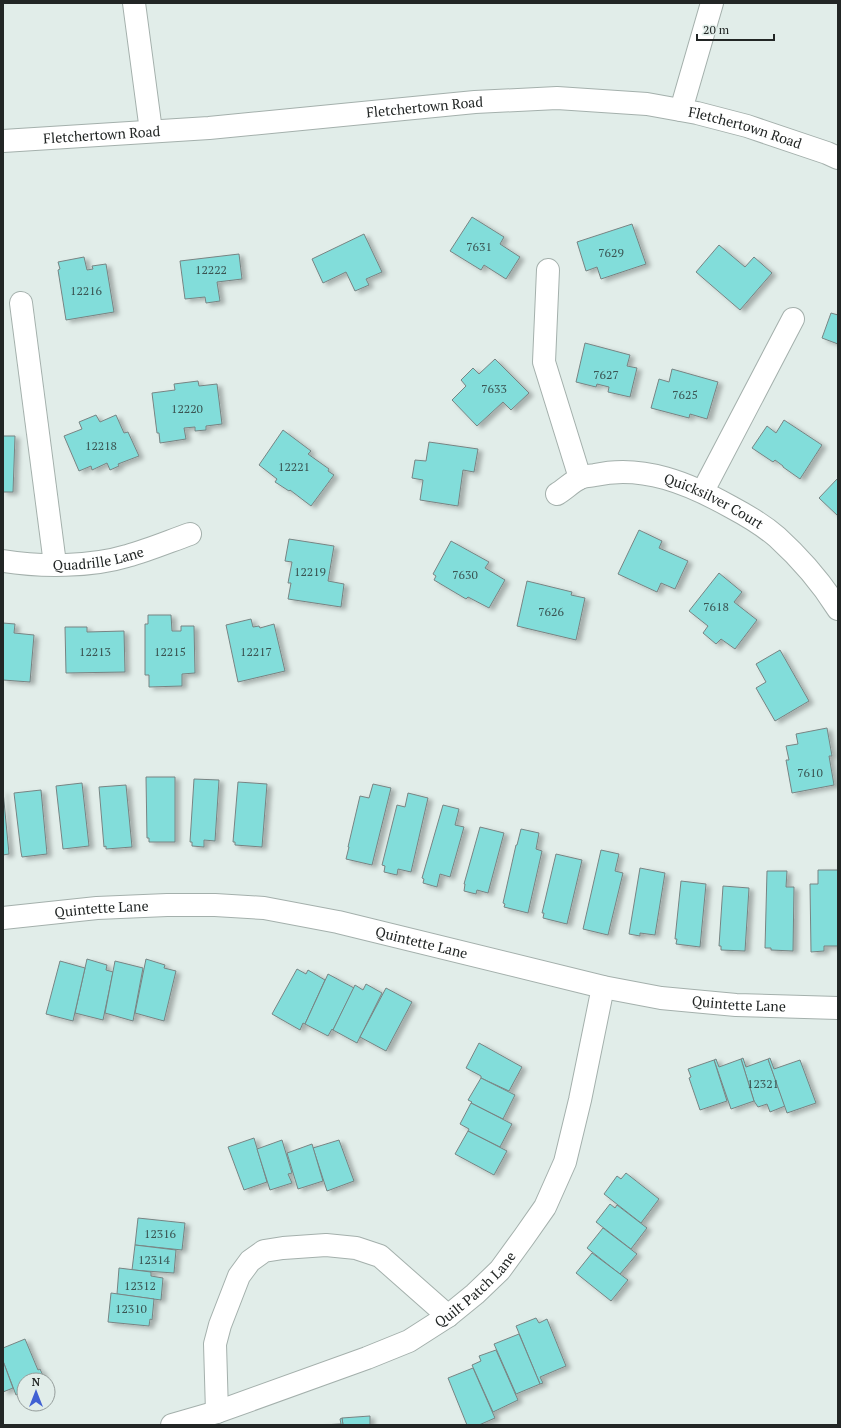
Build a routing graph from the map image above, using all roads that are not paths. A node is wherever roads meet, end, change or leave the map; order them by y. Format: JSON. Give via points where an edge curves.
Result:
{"nodes":[{"id":1,"x":134,"y":3,"type":"edge"},
{"id":2,"x":712,"y":3,"type":"edge"},
{"id":3,"x":681,"y":110,"type":"junction"},
{"id":4,"x":151,"y":131,"type":"junction"},
{"id":5,"x":3,"y":141,"type":"edge"},
{"id":6,"x":838,"y":158,"type":"edge"},
{"id":7,"x":548,"y":270,"type":"dead end"},
{"id":8,"x":21,"y":303,"type":"dead end"},
{"id":9,"x":793,"y":318,"type":"dead end"},
{"id":10,"x":580,"y":478,"type":"junction"},
{"id":11,"x":703,"y":491,"type":"junction"},
{"id":12,"x":557,"y":494,"type":"dead end"},
{"id":13,"x":190,"y":534,"type":"dead end"},
{"id":14,"x":3,"y":561,"type":"edge"},
{"id":15,"x":55,"y":564,"type":"junction"},
{"id":16,"x":835,"y":596,"type":"edge"},
{"id":17,"x":3,"y":918,"type":"edge"},
{"id":18,"x":603,"y":987,"type":"junction"},
{"id":19,"x":838,"y":1008,"type":"edge"},
{"id":20,"x":448,"y":1316,"type":"junction"},
{"id":21,"x":217,"y":1412,"type":"junction"},
{"id":22,"x":172,"y":1425,"type":"edge"}],
"edges":[{"from":1,"to":4,"type":"street"},
{"from":2,"to":3,"type":"street"},
{"from":3,"to":4,"type":"street","name":"Fletchertown Road","via":[[647,104],[549,99],[475,102],[209,128]]},
{"from":3,"to":6,"type":"street","name":"Fletchertown Road","via":[[747,126]]},
{"from":4,"to":5,"type":"street","name":"Fletchertown Road"},
{"from":7,"to":10,"type":"street","via":[[544,362]]},
{"from":8,"to":15,"type":"street"},
{"from":9,"to":11,"type":"street"},
{"from":10,"to":11,"type":"street","name":"Quicksilver Court","via":[[608,472],[642,472]]},
{"from":10,"to":12,"type":"street","name":"Quicksilver Court"},
{"from":11,"to":16,"type":"street","name":"Quicksilver Court","via":[[776,536]]},
{"from":13,"to":15,"type":"street","name":"Quadrille Lane","via":[[126,556],[87,563]]},
{"from":14,"to":15,"type":"street","name":"Quadrille Lane","via":[[37,565]]},
{"from":17,"to":18,"type":"street","name":"Quintette Lane","via":[[98,908],[167,905],[264,908],[338,922]]},
{"from":18,"to":19,"type":"street","name":"Quintette Lane","via":[[661,998],[736,1006]]},
{"from":18,"to":20,"type":"street","name":"Quilt Patch Lane","via":[[565,1162],[545,1207],[500,1270],[476,1294]]},
{"from":20,"to":21,"type":"street","name":"Quilt Patch Lane","via":[[409,1341]]},
{"from":20,"to":21,"type":"street","via":[[380,1256],[356,1248],[326,1245],[264,1252],[250,1260],[239,1276],[220,1325],[215,1344]]},
{"from":21,"to":22,"type":"street","name":"Quilt Patch Lane"}]}
